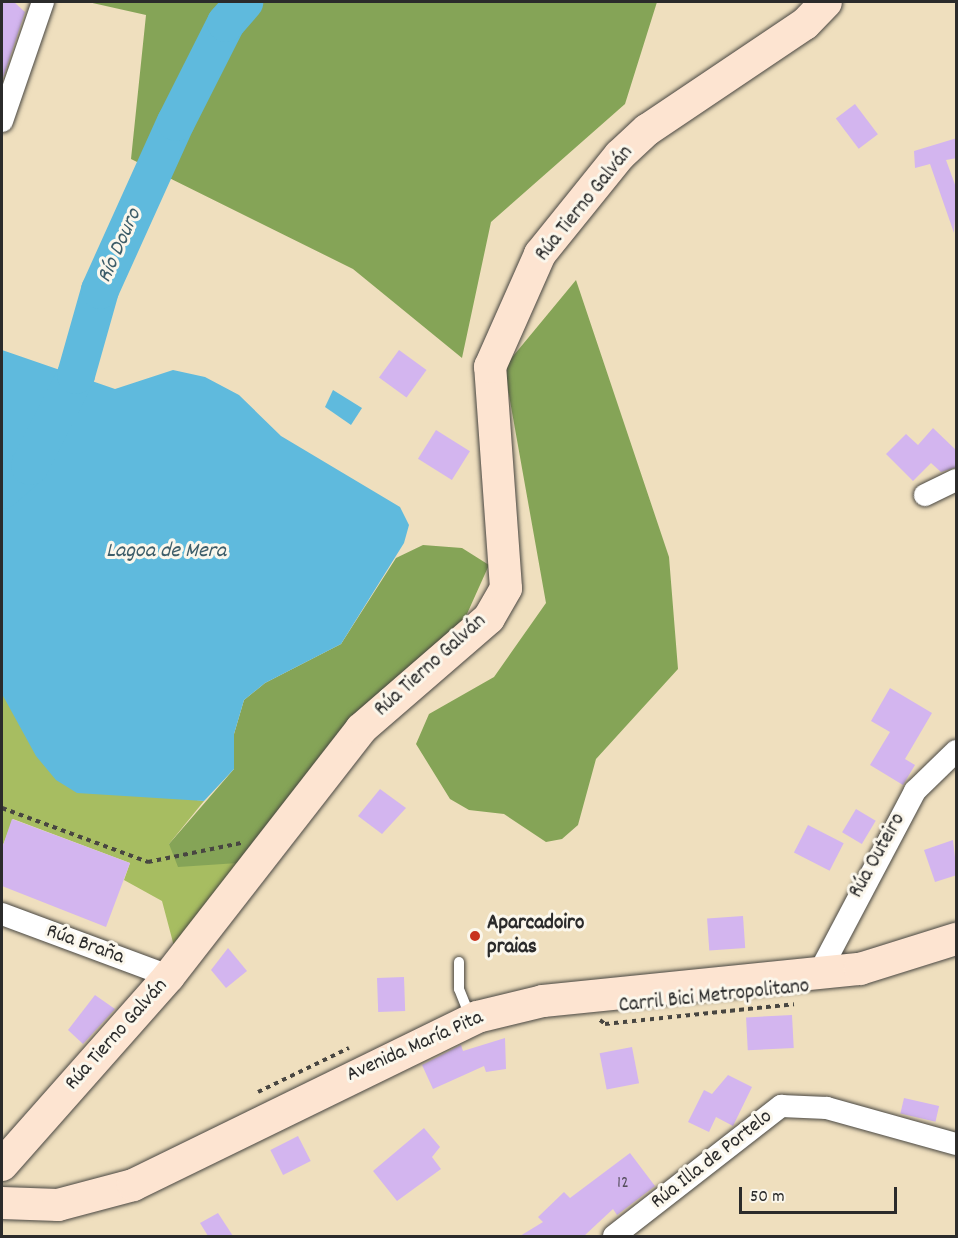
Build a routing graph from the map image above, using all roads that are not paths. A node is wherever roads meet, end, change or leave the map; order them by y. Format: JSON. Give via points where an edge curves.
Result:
{"nodes":[{"id":1,"x":43,"y":2,"type":"edge"},
{"id":2,"x":826,"y":2,"type":"edge"},
{"id":3,"x":2,"y":121,"type":"edge"},
{"id":4,"x":957,"y":480,"type":"edge"},
{"id":5,"x":925,"y":495,"type":"dead end"},
{"id":6,"x":957,"y":751,"type":"edge"},
{"id":7,"x":2,"y":914,"type":"edge"},
{"id":8,"x":957,"y":939,"type":"edge"},
{"id":9,"x":459,"y":962,"type":"dead end"},
{"id":10,"x":818,"y":975,"type":"junction"},
{"id":11,"x":169,"y":976,"type":"junction"},
{"id":12,"x":471,"y":1019,"type":"junction"},
{"id":13,"x":957,"y":1144,"type":"edge"},
{"id":14,"x":2,"y":1165,"type":"edge"},
{"id":15,"x":2,"y":1203,"type":"edge"},
{"id":16,"x":614,"y":1236,"type":"edge"}],
"edges":[{"from":1,"to":3,"type":"street"},
{"from":2,"to":11,"type":"street","name":"Rúa Tierno Galván","via":[[805,24],[647,130],[620,155],[540,254],[490,367],[506,588],[489,618],[361,729]]},
{"from":4,"to":5,"type":"street"},
{"from":6,"to":10,"type":"street","name":"Rúa Outeiro","via":[[915,791]]},
{"from":7,"to":11,"type":"street","name":"Rúa Braña"},
{"from":8,"to":10,"type":"street","name":"Avenida María Pita","via":[[890,963]]},
{"from":9,"to":12,"type":"lane","via":[[459,989]]},
{"from":10,"to":12,"type":"street","name":"Avenida María Pita","via":[[543,1001]]},
{"from":11,"to":14,"type":"street","name":"Rúa Tierno Galván"},
{"from":12,"to":15,"type":"street","name":"Avenida María Pita","via":[[133,1185],[58,1205]]},
{"from":13,"to":16,"type":"street","name":"Rúa Illa de Portelo","via":[[827,1107],[781,1106]]}]}
